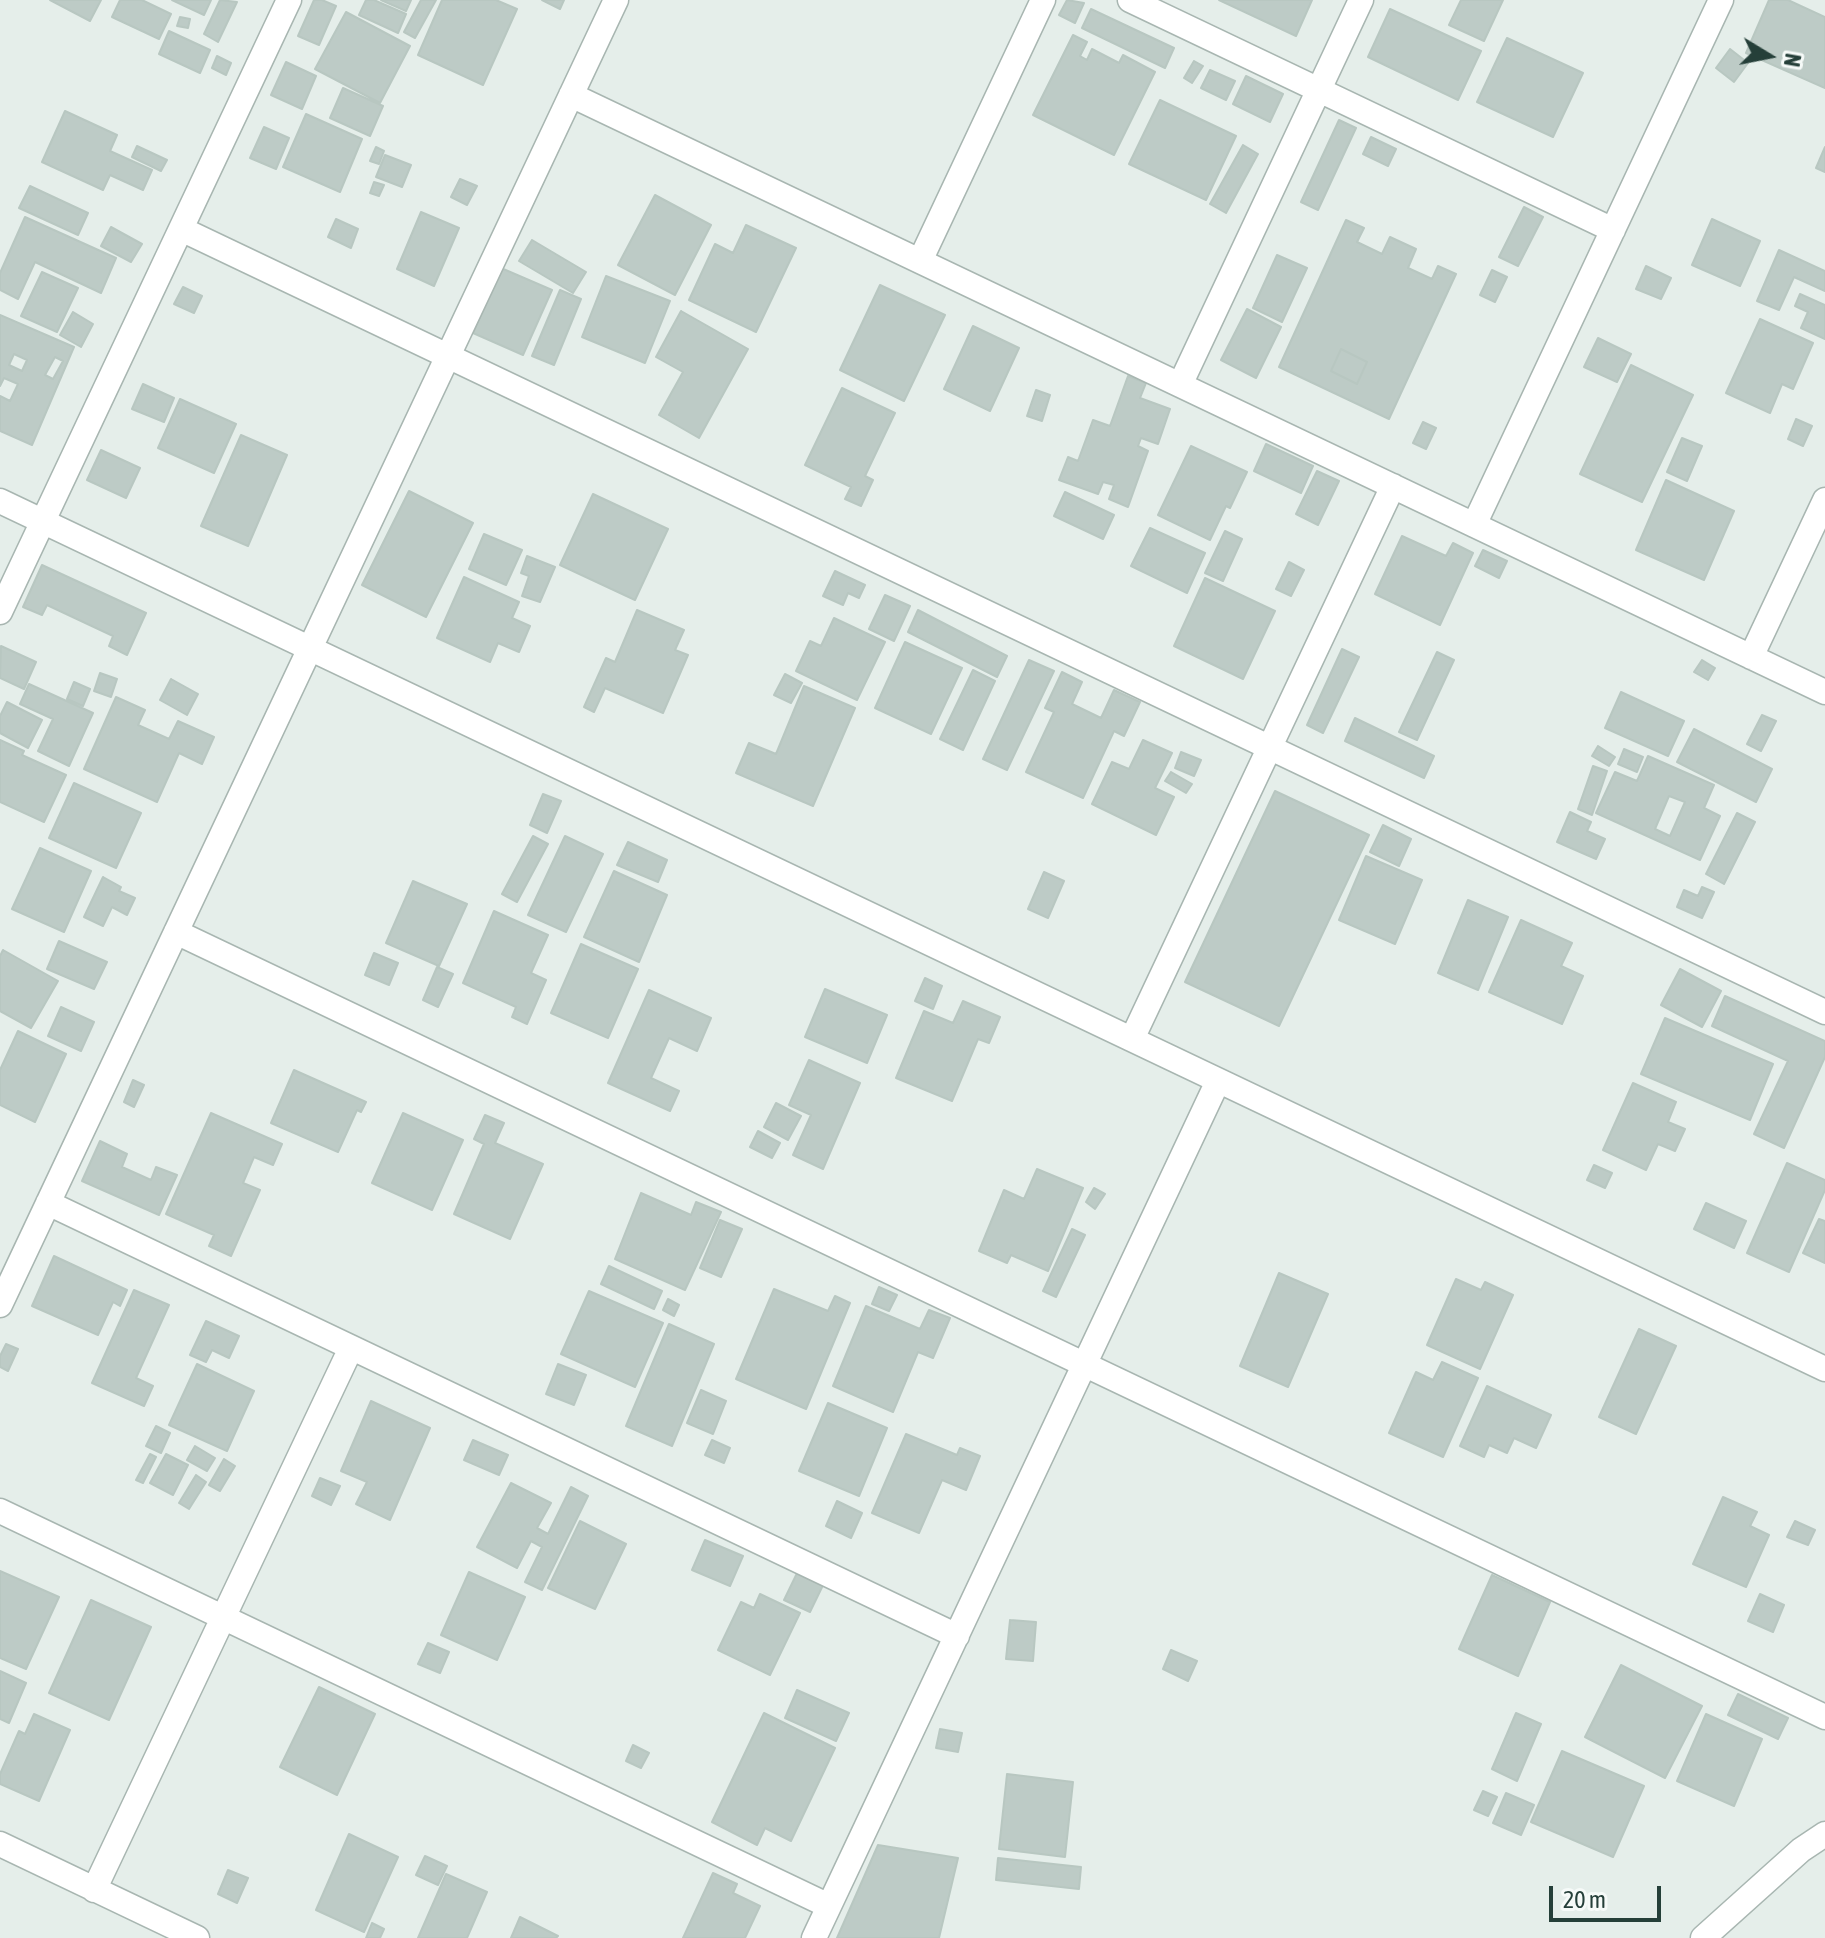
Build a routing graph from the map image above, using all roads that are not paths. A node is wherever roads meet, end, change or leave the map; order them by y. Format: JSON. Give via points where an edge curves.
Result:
{"nodes":[{"id":1,"x":289,"y":0,"type":"edge"},
{"id":2,"x":616,"y":0,"type":"edge"},
{"id":3,"x":1043,"y":0,"type":"edge"},
{"id":4,"x":1130,"y":0,"type":"edge"},
{"id":5,"x":1361,"y":0,"type":"edge"},
{"id":6,"x":1721,"y":0,"type":"edge"},
{"id":7,"x":1319,"y":90,"type":"junction"},
{"id":8,"x":571,"y":95,"type":"junction"},
{"id":9,"x":181,"y":229,"type":"junction"},
{"id":10,"x":1613,"y":230,"type":"junction"},
{"id":11,"x":920,"y":261,"type":"junction"},
{"id":12,"x":448,"y":356,"type":"junction"},
{"id":13,"x":1180,"y":385,"type":"junction"},
{"id":14,"x":1393,"y":486,"type":"junction"},
{"id":15,"x":1825,"y":500,"type":"edge"},
{"id":16,"x":0,"y":501,"type":"edge"},
{"id":17,"x":43,"y":521,"type":"junction"},
{"id":18,"x":1474,"y":525,"type":"junction"},
{"id":19,"x":0,"y":612,"type":"edge"},
{"id":20,"x":310,"y":649,"type":"junction"},
{"id":21,"x":1751,"y":657,"type":"junction"},
{"id":22,"x":1825,"y":692,"type":"edge"},
{"id":23,"x":1270,"y":747,"type":"junction"},
{"id":24,"x":176,"y":932,"type":"junction"},
{"id":25,"x":1825,"y":1012,"type":"edge"},
{"id":26,"x":1132,"y":1039,"type":"junction"},
{"id":27,"x":1218,"y":1081,"type":"junction"},
{"id":28,"x":48,"y":1203,"type":"junction"},
{"id":29,"x":0,"y":1305,"type":"edge"},
{"id":30,"x":351,"y":1348,"type":"junction"},
{"id":31,"x":1085,"y":1365,"type":"junction"},
{"id":32,"x":1825,"y":1369,"type":"edge"},
{"id":33,"x":0,"y":1511,"type":"edge"},
{"id":34,"x":224,"y":1617,"type":"junction"},
{"id":35,"x":957,"y":1636,"type":"junction"},
{"id":36,"x":1825,"y":1717,"type":"edge"},
{"id":37,"x":1825,"y":1834,"type":"edge"},
{"id":38,"x":0,"y":1844,"type":"edge"},
{"id":39,"x":94,"y":1890,"type":"junction"},
{"id":40,"x":829,"y":1906,"type":"junction"},
{"id":41,"x":197,"y":1938,"type":"edge"},
{"id":42,"x":814,"y":1938,"type":"edge"},
{"id":43,"x":1703,"y":1938,"type":"edge"}],
"edges":[{"from":1,"to":9,"type":"street"},
{"from":2,"to":8,"type":"street"},
{"from":3,"to":11,"type":"street"},
{"from":4,"to":7,"type":"street"},
{"from":5,"to":7,"type":"street"},
{"from":6,"to":10,"type":"street"},
{"from":7,"to":10,"type":"street"},
{"from":7,"to":13,"type":"street"},
{"from":8,"to":11,"type":"street"},
{"from":8,"to":12,"type":"street"},
{"from":9,"to":12,"type":"street"},
{"from":9,"to":17,"type":"street"},
{"from":10,"to":18,"type":"street"},
{"from":11,"to":13,"type":"street"},
{"from":12,"to":20,"type":"street"},
{"from":12,"to":23,"type":"street"},
{"from":13,"to":14,"type":"street"},
{"from":14,"to":18,"type":"street"},
{"from":14,"to":23,"type":"street"},
{"from":15,"to":21,"type":"street"},
{"from":16,"to":17,"type":"street"},
{"from":17,"to":19,"type":"street"},
{"from":17,"to":20,"type":"street"},
{"from":18,"to":21,"type":"street"},
{"from":20,"to":24,"type":"street"},
{"from":20,"to":26,"type":"street"},
{"from":21,"to":22,"type":"street"},
{"from":23,"to":25,"type":"street"},
{"from":23,"to":26,"type":"street"},
{"from":24,"to":28,"type":"street"},
{"from":24,"to":31,"type":"street"},
{"from":26,"to":27,"type":"street"},
{"from":27,"to":31,"type":"street"},
{"from":27,"to":32,"type":"street"},
{"from":28,"to":29,"type":"street"},
{"from":28,"to":30,"type":"street"},
{"from":30,"to":34,"type":"street"},
{"from":30,"to":35,"type":"street"},
{"from":31,"to":35,"type":"street"},
{"from":31,"to":36,"type":"street"},
{"from":33,"to":34,"type":"street"},
{"from":34,"to":39,"type":"street"},
{"from":34,"to":40,"type":"street"},
{"from":35,"to":40,"type":"street"},
{"from":37,"to":43,"type":"street"},
{"from":38,"to":39,"type":"street"},
{"from":39,"to":41,"type":"street"},
{"from":40,"to":42,"type":"street"}]}
